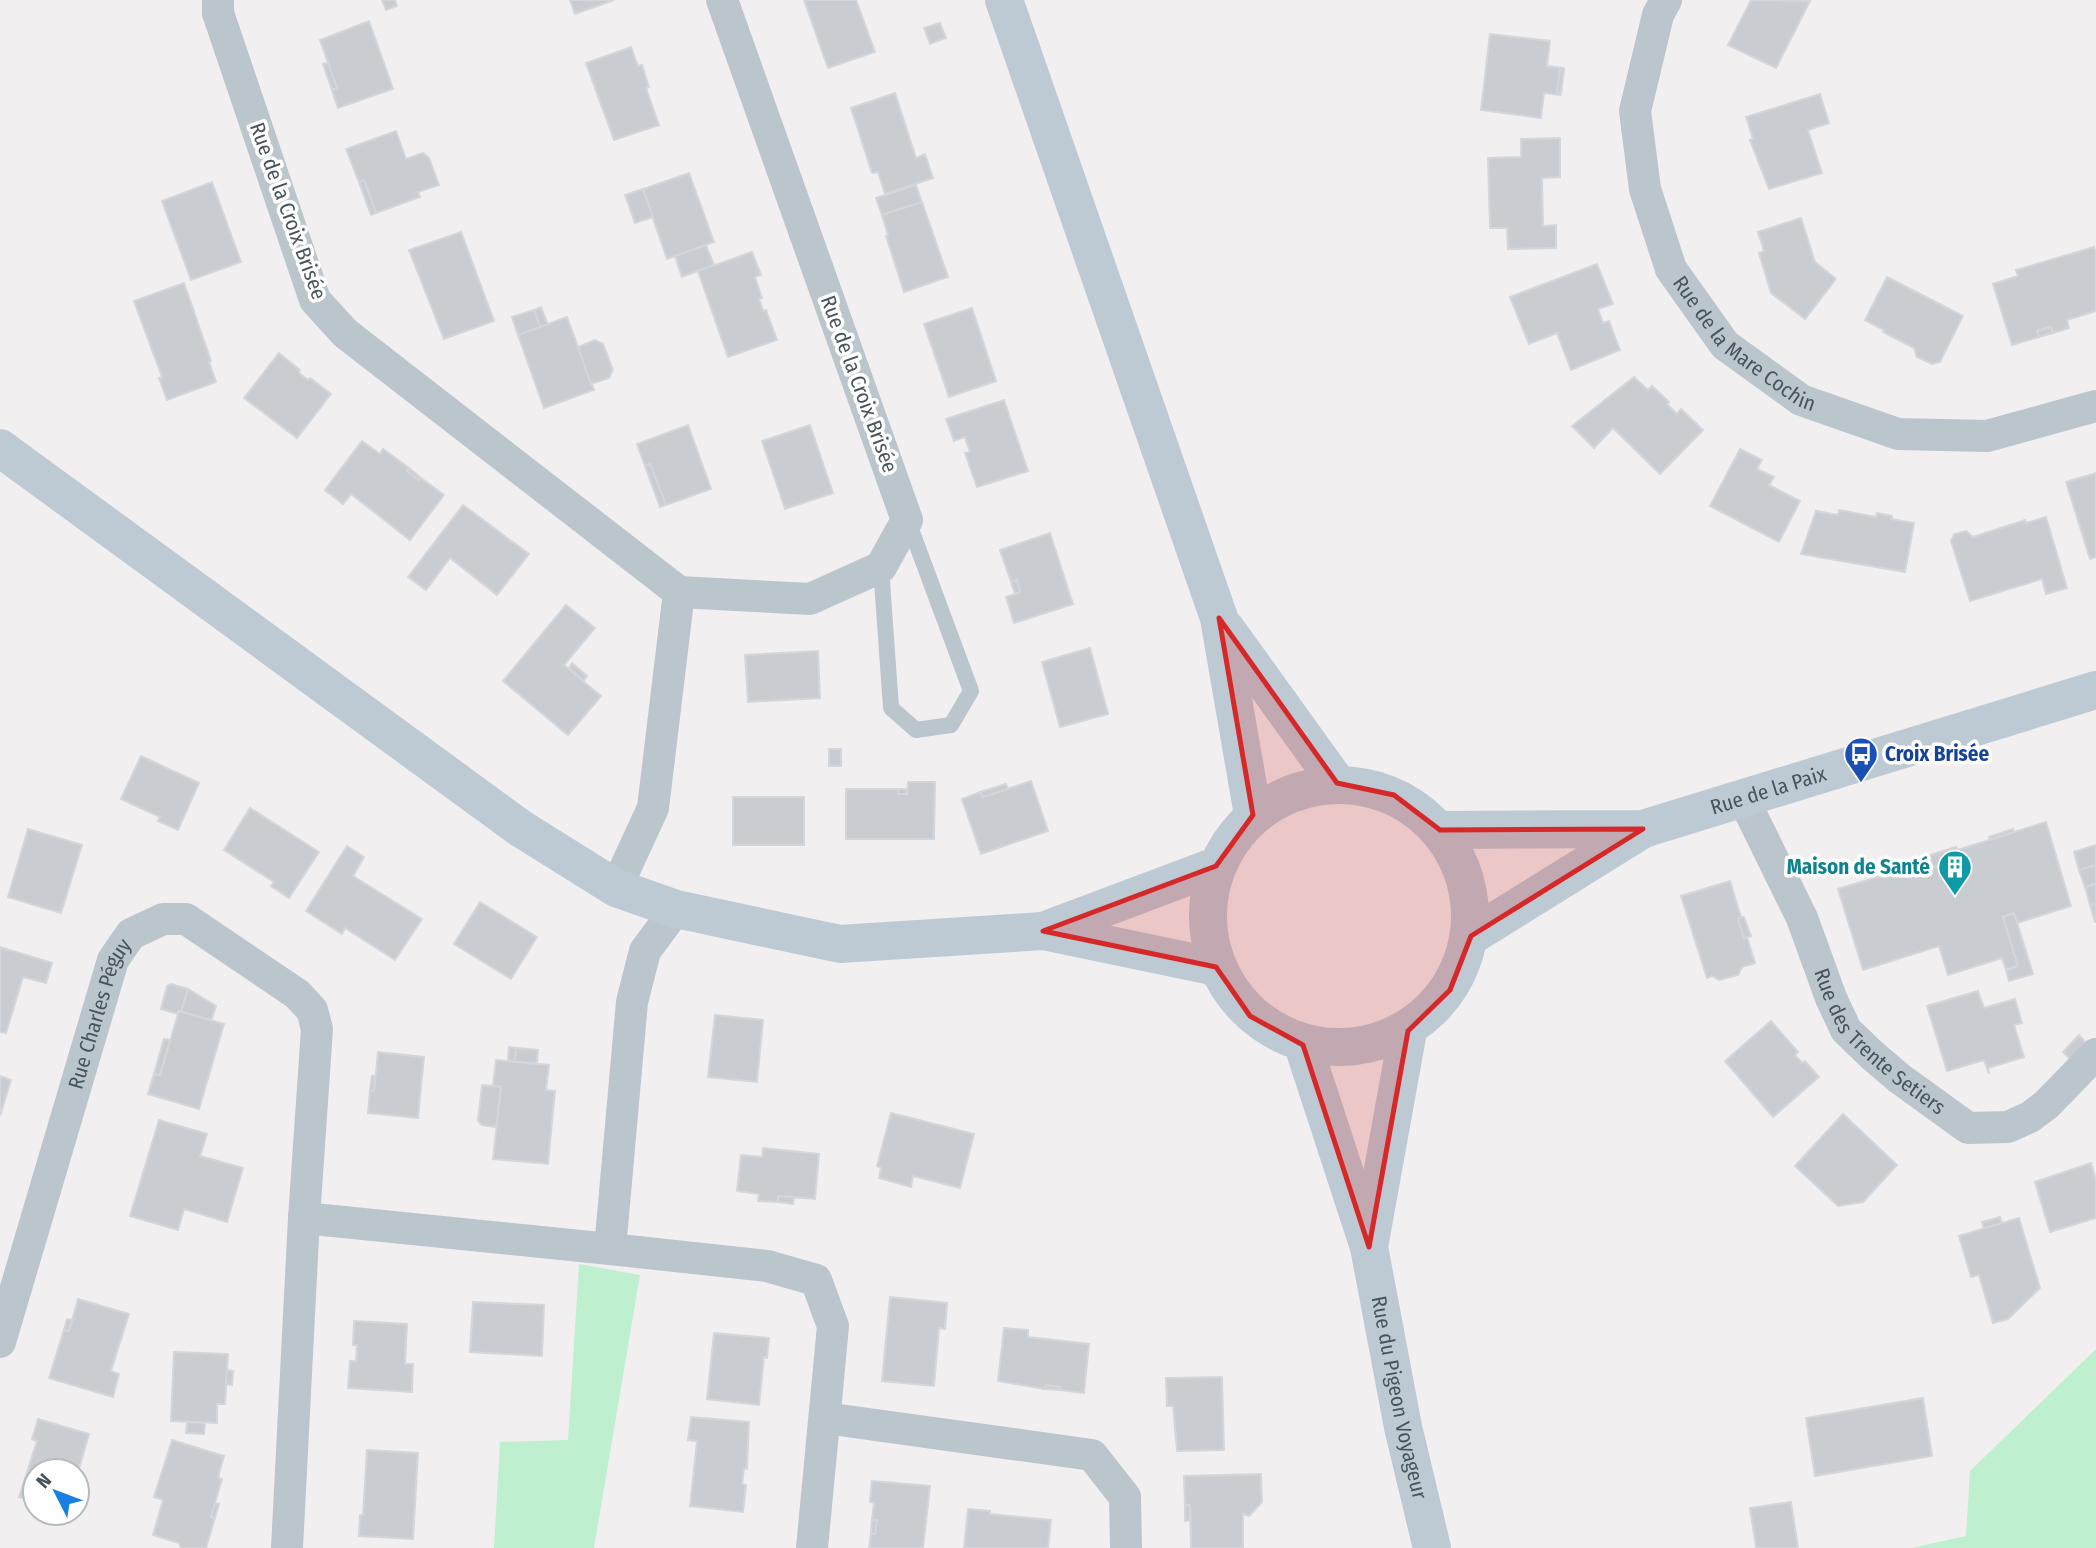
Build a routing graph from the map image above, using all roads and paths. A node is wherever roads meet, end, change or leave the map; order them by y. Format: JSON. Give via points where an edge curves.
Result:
{"nodes":[{"id":1,"x":218,"y":0,"type":"edge"},
{"id":2,"x":722,"y":0,"type":"edge"},
{"id":3,"x":1004,"y":0,"type":"edge"},
{"id":4,"x":1666,"y":0,"type":"edge"},
{"id":5,"x":2096,"y":406,"type":"edge"},
{"id":6,"x":11,"y":456,"type":"edge"},
{"id":7,"x":907,"y":520,"type":"junction"},
{"id":8,"x":881,"y":567,"type":"junction"},
{"id":9,"x":678,"y":593,"type":"junction"},
{"id":10,"x":1219,"y":618,"type":"junction"},
{"id":11,"x":2096,"y":690,"type":"edge"},
{"id":12,"x":1337,"y":783,"type":"junction"},
{"id":13,"x":1744,"y":798,"type":"junction"},
{"id":14,"x":1253,"y":815,"type":"junction"},
{"id":15,"x":1643,"y":829,"type":"junction"},
{"id":16,"x":1440,"y":830,"type":"junction"},
{"id":17,"x":1216,"y":866,"type":"junction"},
{"id":18,"x":616,"y":888,"type":"junction"},
{"id":19,"x":676,"y":909,"type":"junction"},
{"id":20,"x":1043,"y":931,"type":"junction"},
{"id":21,"x":1471,"y":936,"type":"junction"},
{"id":22,"x":1216,"y":967,"type":"junction"},
{"id":23,"x":1408,"y":1031,"type":"junction"},
{"id":24,"x":1303,"y":1045,"type":"junction"},
{"id":25,"x":2096,"y":1054,"type":"edge"},
{"id":26,"x":304,"y":1219,"type":"junction"},
{"id":27,"x":1368,"y":1247,"type":"junction"},
{"id":28,"x":610,"y":1249,"type":"junction"},
{"id":29,"x":0,"y":1342,"type":"edge"},
{"id":30,"x":825,"y":1418,"type":"junction"},
{"id":31,"x":287,"y":1548,"type":"edge"},
{"id":32,"x":812,"y":1548,"type":"edge"},
{"id":33,"x":1126,"y":1548,"type":"edge"},
{"id":34,"x":1432,"y":1548,"type":"edge"}],
"edges":[{"from":1,"to":9,"type":"street","name":"Rue de la Croix Brisée","via":[[218,13],[316,300],[345,333]]},
{"from":2,"to":7,"type":"street","name":"Rue de la Croix Brisée"},
{"from":3,"to":10,"type":"main road"},
{"from":4,"to":5,"type":"street","name":"Rue de la Mare Cochin","via":[[1658,15],[1634,111],[1645,189],[1671,270],[1725,345],[1801,400],[1898,434],[1987,436]]},
{"from":6,"to":18,"type":"main road","via":[[520,828]]},
{"from":7,"to":8,"type":"street"},
{"from":7,"to":8,"type":"lane","via":[[971,691],[951,725],[916,730],[891,708]]},
{"from":8,"to":9,"type":"street","via":[[810,599]]},
{"from":9,"to":18,"type":"street","via":[[653,808]]},
{"from":10,"to":12,"type":"main road"},
{"from":10,"to":14,"type":"main road"},
{"from":11,"to":13,"type":"main road","name":"Rue de la Paix"},
{"from":12,"to":14,"type":"main road","via":[[1293,792]]},
{"from":12,"to":16,"type":"main road","via":[[1394,795]]},
{"from":13,"to":15,"type":"main road","name":"Rue de la Paix"},
{"from":13,"to":25,"type":"street","name":"Rue des Trente Setiers","via":[[1802,918],[1846,1030],[1899,1078],[1968,1128],[2008,1127],[2046,1105]]},
{"from":14,"to":17,"type":"main road"},
{"from":15,"to":16,"type":"main road","name":"Rue de la Paix"},
{"from":15,"to":21,"type":"main road","name":"Rue de la Paix"},
{"from":16,"to":21,"type":"main road","via":[[1467,879]]},
{"from":17,"to":20,"type":"main road"},
{"from":17,"to":22,"type":"main road","via":[[1206,917]]},
{"from":18,"to":19,"type":"main road"},
{"from":19,"to":20,"type":"main road","via":[[840,944]]},
{"from":19,"to":28,"type":"street","via":[[645,951],[632,1003]]},
{"from":20,"to":22,"type":"main road"},
{"from":21,"to":23,"type":"main road","via":[[1450,990]]},
{"from":22,"to":24,"type":"main road","via":[[1250,1016]]},
{"from":23,"to":24,"type":"main road","via":[[1357,1049]]},
{"from":23,"to":27,"type":"main road","name":"Rue du Pigeon Voyageur"},
{"from":24,"to":27,"type":"main road","name":"Rue du Pigeon Voyageur"},
{"from":26,"to":28,"type":"street"},
{"from":26,"to":29,"type":"street","name":"Rue Charles Péguy","via":[[317,1029],[312,1010],[297,994],[186,919],[163,919],[131,934],[113,960]]},
{"from":26,"to":31,"type":"street","name":"Rue Charles Péguy"},
{"from":27,"to":34,"type":"main road","name":"Rue du Pigeon Voyageur"},
{"from":28,"to":30,"type":"street","via":[[767,1266],[816,1280],[833,1326]]},
{"from":30,"to":32,"type":"street"},
{"from":30,"to":33,"type":"street","via":[[1092,1455],[1125,1497]]}]}
